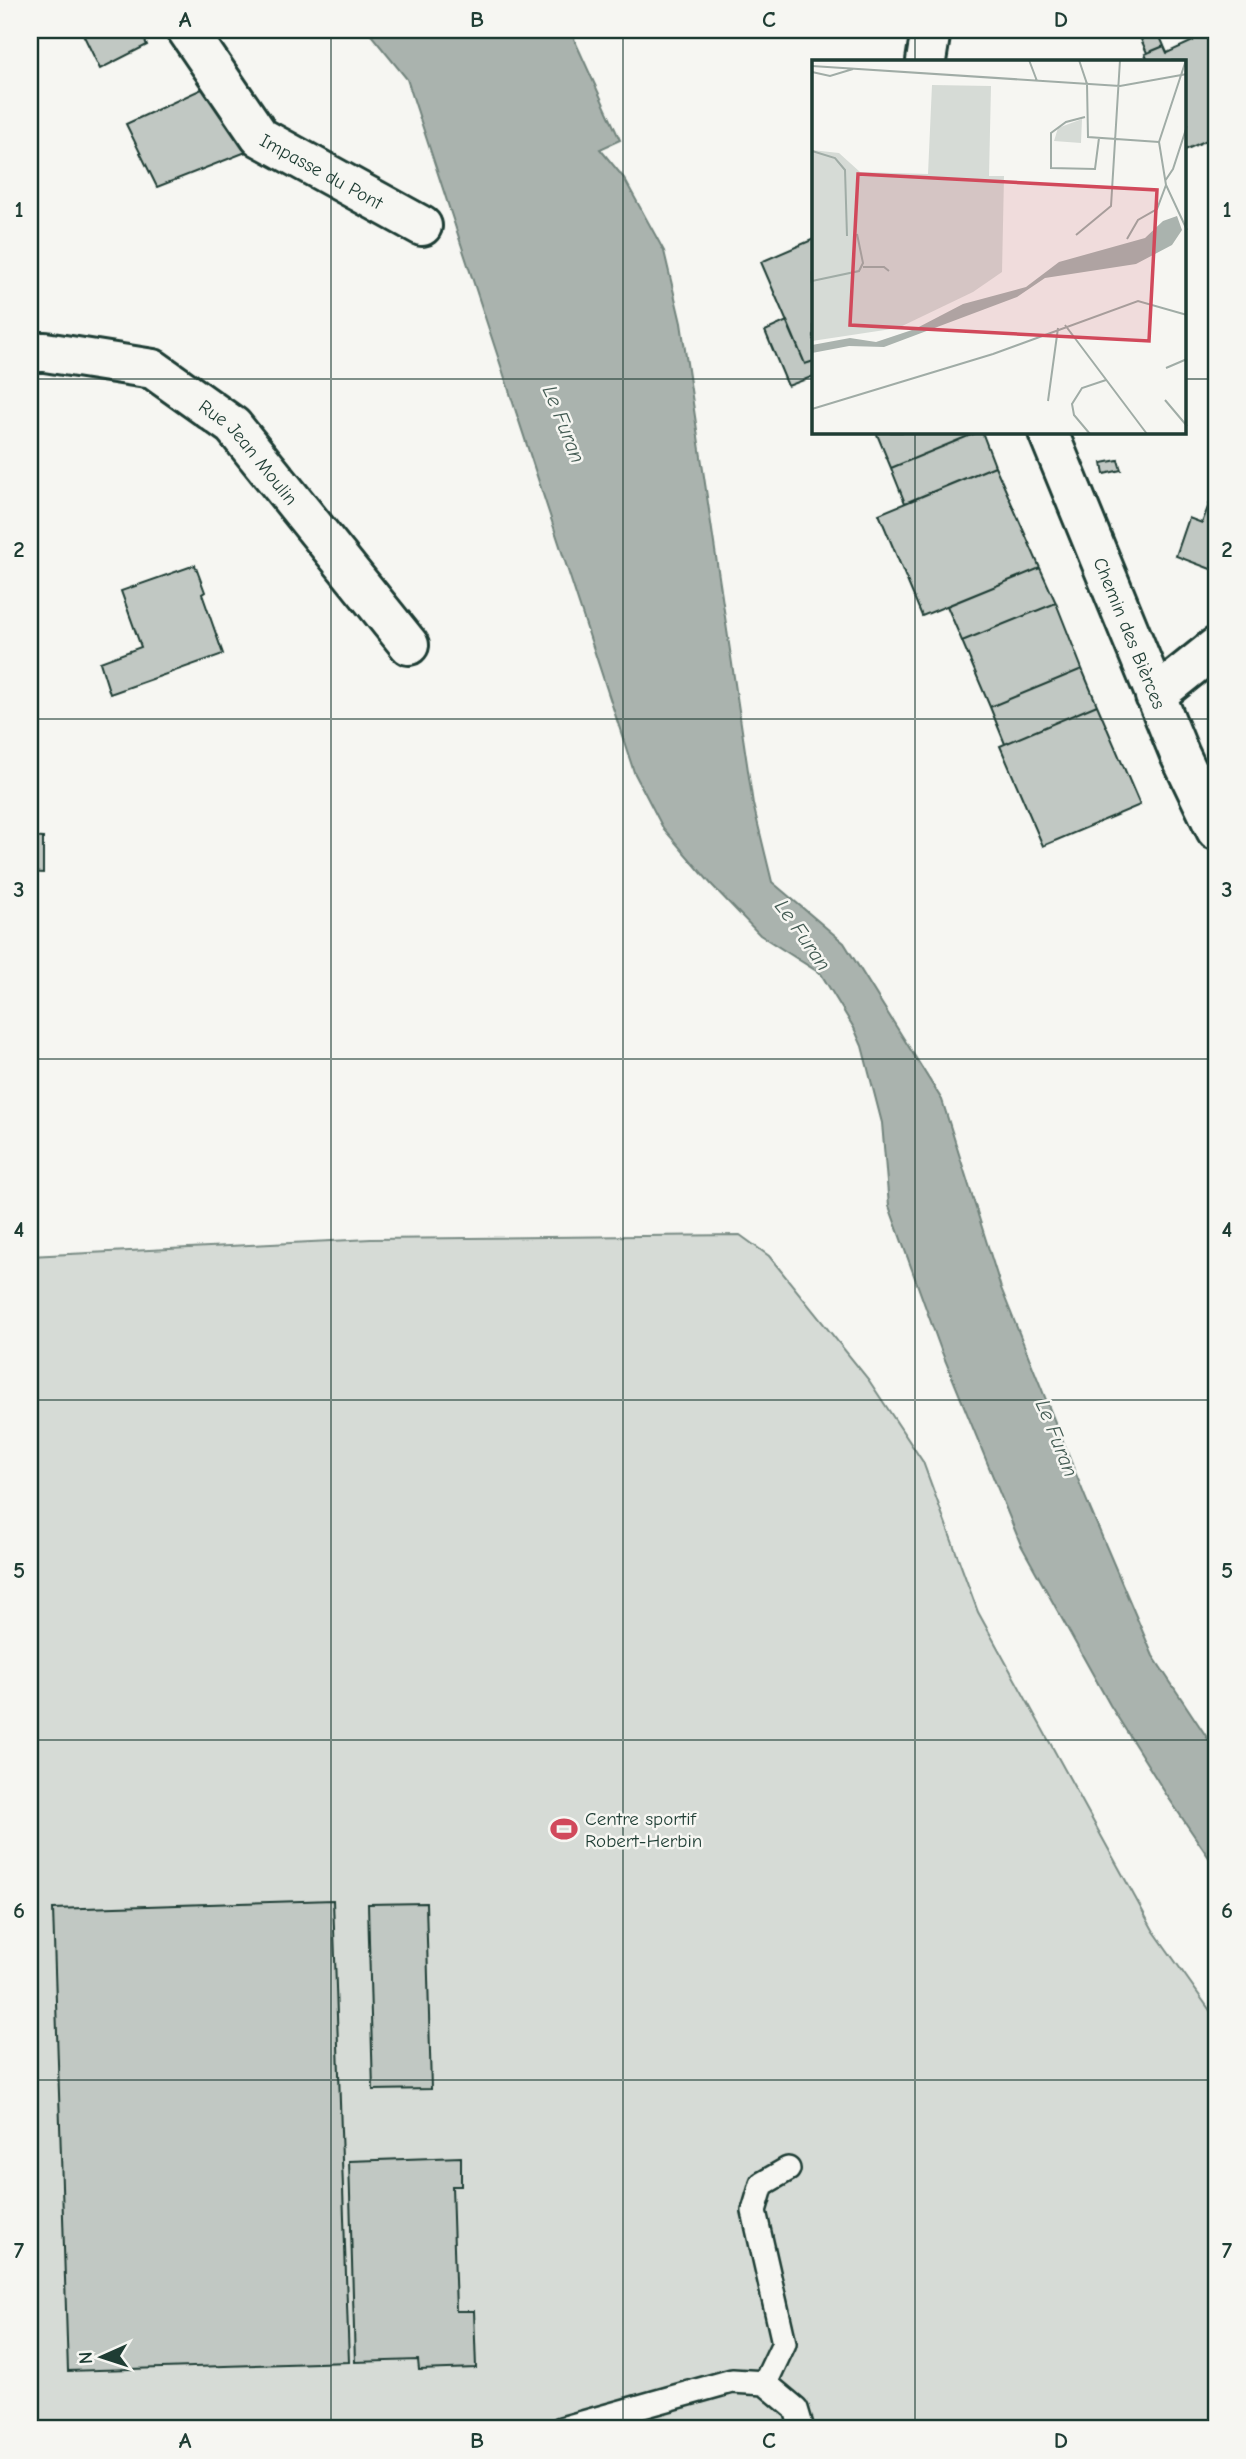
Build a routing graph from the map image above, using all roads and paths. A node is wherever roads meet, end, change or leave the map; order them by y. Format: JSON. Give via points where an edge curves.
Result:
{"nodes":[{"id":1,"x":187,"y":30,"type":"edge"},
{"id":2,"x":931,"y":30,"type":"edge"},
{"id":3,"x":926,"y":60,"type":"edge"},
{"id":4,"x":422,"y":226,"type":"dead end"},
{"id":5,"x":30,"y":352,"type":"edge"},
{"id":6,"x":1049,"y":434,"type":"edge"},
{"id":7,"x":409,"y":645,"type":"dead end"},
{"id":8,"x":1216,"y":648,"type":"edge"},
{"id":9,"x":1155,"y":696,"type":"junction"},
{"id":10,"x":1198,"y":757,"type":"edge"},
{"id":11,"x":1216,"y":830,"type":"edge"},
{"id":12,"x":788,"y":2169,"type":"dead end"},
{"id":13,"x":765,"y":2384,"type":"junction"},
{"id":14,"x":561,"y":2429,"type":"edge"},
{"id":15,"x":802,"y":2429,"type":"edge"}],
"edges":[{"from":1,"to":4,"type":"street","name":"Impasse du Pont","via":[[260,138]]},
{"from":2,"to":3,"type":"street"},
{"from":5,"to":7,"type":"street","name":"Rue Jean Moulin","via":[[153,369],[233,426]]},
{"from":6,"to":9,"type":"street","name":"Chemin des Bièrces"},
{"from":8,"to":9,"type":"street"},
{"from":9,"to":10,"type":"street","name":"Chemin des Bièrces"},
{"from":10,"to":11,"type":"street","name":"Chemin des Bièrces"},
{"from":12,"to":13,"type":"lane","via":[[762,2184],[754,2211],[784,2343]]},
{"from":13,"to":14,"type":"lane","via":[[732,2381]]},
{"from":13,"to":15,"type":"lane","via":[[796,2409]]}]}
